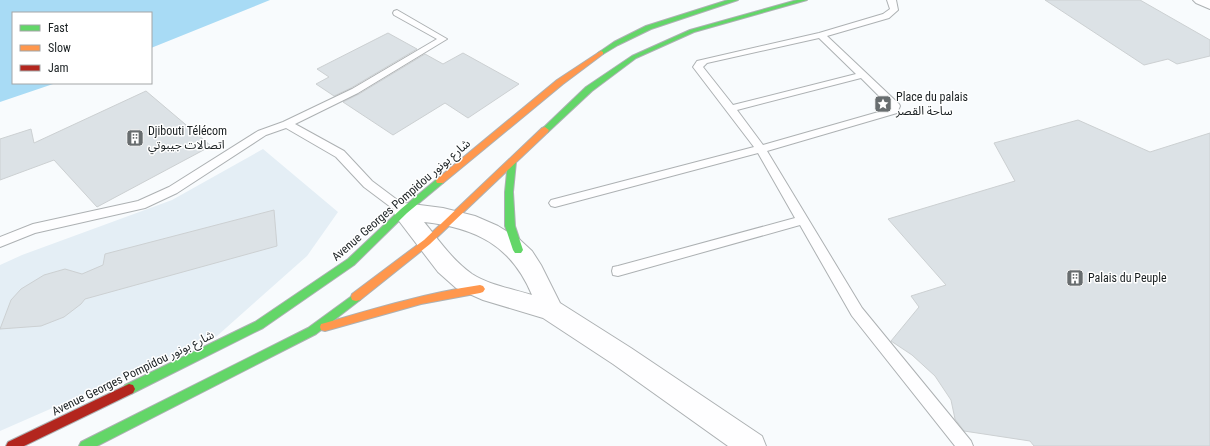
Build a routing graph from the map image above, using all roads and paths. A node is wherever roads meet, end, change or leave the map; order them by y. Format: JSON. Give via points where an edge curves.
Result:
{"nodes":[{"id":1,"x":735,"y":0,"type":"edge"},
{"id":2,"x":804,"y":0,"type":"edge"},
{"id":3,"x":891,"y":0,"type":"edge"},
{"id":4,"x":1201,"y":0,"type":"edge"},
{"id":5,"x":1210,"y":4,"type":"edge"},
{"id":6,"x":397,"y":13,"type":"dead end"},
{"id":7,"x":649,"y":26,"type":"junction"},
{"id":8,"x":821,"y":35,"type":"junction"},
{"id":9,"x":669,"y":40,"type":"junction"},
{"id":10,"x":863,"y":75,"type":"junction"},
{"id":11,"x":730,"y":109,"type":"junction"},
{"id":12,"x":287,"y":124,"type":"junction"},
{"id":13,"x":761,"y":149,"type":"junction"},
{"id":14,"x":512,"y":162,"type":"junction"},
{"id":15,"x":555,"y":203,"type":"dead end"},
{"id":16,"x":404,"y":211,"type":"junction"},
{"id":17,"x":454,"y":218,"type":"junction"},
{"id":18,"x":803,"y":220,"type":"junction"},
{"id":19,"x":0,"y":242,"type":"edge"},
{"id":20,"x":427,"y":242,"type":"junction"},
{"id":21,"x":518,"y":250,"type":"junction"},
{"id":22,"x":618,"y":271,"type":"dead end"},
{"id":23,"x":480,"y":289,"type":"junction"},
{"id":24,"x":551,"y":310,"type":"junction"},
{"id":25,"x":312,"y":331,"type":"junction"},
{"id":26,"x":12,"y":446,"type":"edge"},
{"id":27,"x":85,"y":446,"type":"edge"},
{"id":28,"x":752,"y":446,"type":"edge"},
{"id":29,"x":965,"y":446,"type":"edge"}],
"edges":[{"from":1,"to":7,"type":"main road","name":"Avenue Georges Pompidou شارع بونور"},
{"from":2,"to":9,"type":"main road","via":[[692,31]]},
{"from":3,"to":8,"type":"lane","via":[[894,10],[886,16]]},
{"from":4,"to":5,"type":"street"},
{"from":6,"to":12,"type":"lane","via":[[443,39],[355,91]]},
{"from":7,"to":9,"type":"main road"},
{"from":7,"to":16,"type":"main road","name":"Avenue Georges Pompidou شارع بونور","via":[[610,46],[560,82]]},
{"from":8,"to":10,"type":"lane"},
{"from":8,"to":11,"type":"lane","via":[[700,63],[698,67]]},
{"from":9,"to":14,"type":"main road","via":[[634,57],[589,89]]},
{"from":10,"to":11,"type":"lane"},
{"from":10,"to":13,"type":"lane","via":[[895,106],[893,111]]},
{"from":11,"to":13,"type":"lane"},
{"from":12,"to":16,"type":"lane","via":[[340,154],[368,184]]},
{"from":12,"to":19,"type":"lane","via":[[262,133],[173,190],[142,205],[33,230]]},
{"from":13,"to":15,"type":"lane"},
{"from":13,"to":18,"type":"lane"},
{"from":14,"to":17,"type":"main road"},
{"from":14,"to":21,"type":"main road","via":[[509,192],[510,226]]},
{"from":16,"to":17,"type":"street"},
{"from":16,"to":20,"type":"street"},
{"from":16,"to":26,"type":"main road","name":"Avenue Georges Pompidou شارع بونور","via":[[351,262],[258,325]]},
{"from":17,"to":20,"type":"main road"},
{"from":17,"to":21,"type":"street","via":[[475,224],[495,234]]},
{"from":18,"to":22,"type":"lane"},
{"from":18,"to":29,"type":"lane","via":[[857,312]]},
{"from":20,"to":23,"type":"street","via":[[446,266]]},
{"from":20,"to":25,"type":"main road"},
{"from":21,"to":24,"type":"street","via":[[535,273]]},
{"from":23,"to":24,"type":"street"},
{"from":23,"to":25,"type":"main road","via":[[407,303]]},
{"from":24,"to":28,"type":"street"},
{"from":25,"to":27,"type":"main road"}]}
